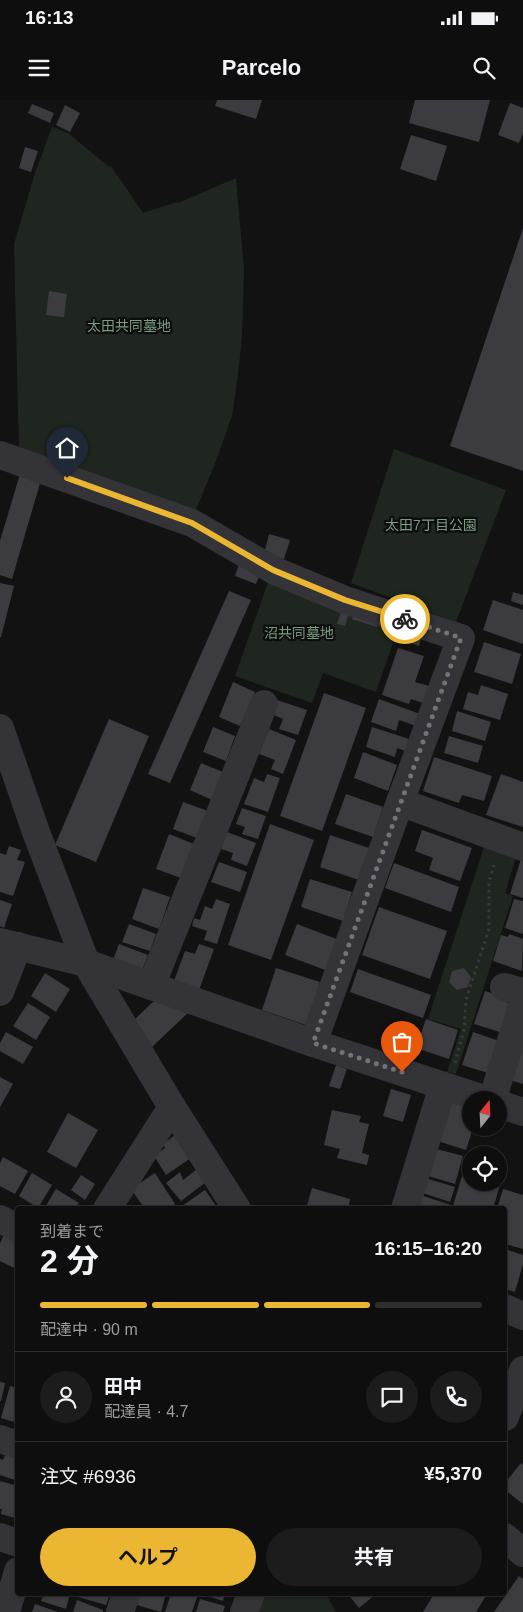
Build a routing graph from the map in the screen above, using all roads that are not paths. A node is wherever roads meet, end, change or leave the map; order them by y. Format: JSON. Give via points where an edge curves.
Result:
{"nodes":[{"id":1,"x":0,"y":455,"type":"edge"},
{"id":2,"x":264,"y":704,"type":"dead end"},
{"id":3,"x":0,"y":728,"type":"edge"},
{"id":4,"x":400,"y":802,"type":"junction"},
{"id":5,"x":514,"y":844,"type":"edge"},
{"id":6,"x":9,"y":944,"type":"edge"},
{"id":7,"x":86,"y":963,"type":"junction"},
{"id":8,"x":150,"y":986,"type":"junction"},
{"id":9,"x":0,"y":992,"type":"edge"},
{"id":10,"x":517,"y":994,"type":"edge"},
{"id":11,"x":313,"y":1043,"type":"junction"},
{"id":12,"x":445,"y":1087,"type":"junction"},
{"id":13,"x":494,"y":1091,"type":"edge"},
{"id":14,"x":462,"y":1092,"type":"edge"},
{"id":15,"x":172,"y":1107,"type":"junction"},
{"id":16,"x":508,"y":1107,"type":"edge"},
{"id":17,"x":523,"y":1112,"type":"edge"},
{"id":18,"x":109,"y":1206,"type":"edge"},
{"id":19,"x":234,"y":1206,"type":"edge"},
{"id":20,"x":406,"y":1206,"type":"edge"},
{"id":21,"x":0,"y":1219,"type":"edge"},
{"id":22,"x":15,"y":1226,"type":"edge"},
{"id":23,"x":507,"y":1309,"type":"edge"},
{"id":24,"x":523,"y":1316,"type":"edge"},
{"id":25,"x":523,"y":1370,"type":"edge"},
{"id":26,"x":507,"y":1412,"type":"edge"},
{"id":27,"x":0,"y":1439,"type":"edge"},
{"id":28,"x":15,"y":1444,"type":"edge"},
{"id":29,"x":0,"y":1537,"type":"edge"},
{"id":30,"x":507,"y":1539,"type":"edge"},
{"id":31,"x":15,"y":1542,"type":"edge"},
{"id":32,"x":523,"y":1553,"type":"edge"},
{"id":33,"x":15,"y":1582,"type":"edge"},
{"id":34,"x":125,"y":1596,"type":"edge"},
{"id":35,"x":250,"y":1596,"type":"edge"},
{"id":36,"x":6,"y":1612,"type":"edge"},
{"id":37,"x":120,"y":1612,"type":"edge"},
{"id":38,"x":244,"y":1612,"type":"edge"}],
"edges":[{"from":1,"to":4,"type":"street","via":[[192,523],[273,570],[345,600],[461,638]]},
{"from":2,"to":8,"type":"street"},
{"from":3,"to":7,"type":"street"},
{"from":4,"to":5,"type":"street"},
{"from":4,"to":11,"type":"street"},
{"from":6,"to":7,"type":"street"},
{"from":6,"to":9,"type":"street"},
{"from":7,"to":8,"type":"street"},
{"from":7,"to":15,"type":"street"},
{"from":8,"to":11,"type":"street"},
{"from":10,"to":13,"type":"street"},
{"from":11,"to":12,"type":"street"},
{"from":12,"to":14,"type":"street"},
{"from":12,"to":20,"type":"street"},
{"from":15,"to":18,"type":"street"},
{"from":15,"to":19,"type":"street"},
{"from":16,"to":17,"type":"street"},
{"from":21,"to":22,"type":"street"},
{"from":23,"to":24,"type":"street"},
{"from":25,"to":26,"type":"street"},
{"from":27,"to":28,"type":"street"},
{"from":29,"to":31,"type":"street"},
{"from":30,"to":32,"type":"street"},
{"from":33,"to":36,"type":"street"},
{"from":34,"to":37,"type":"street"},
{"from":35,"to":38,"type":"street"}]}
